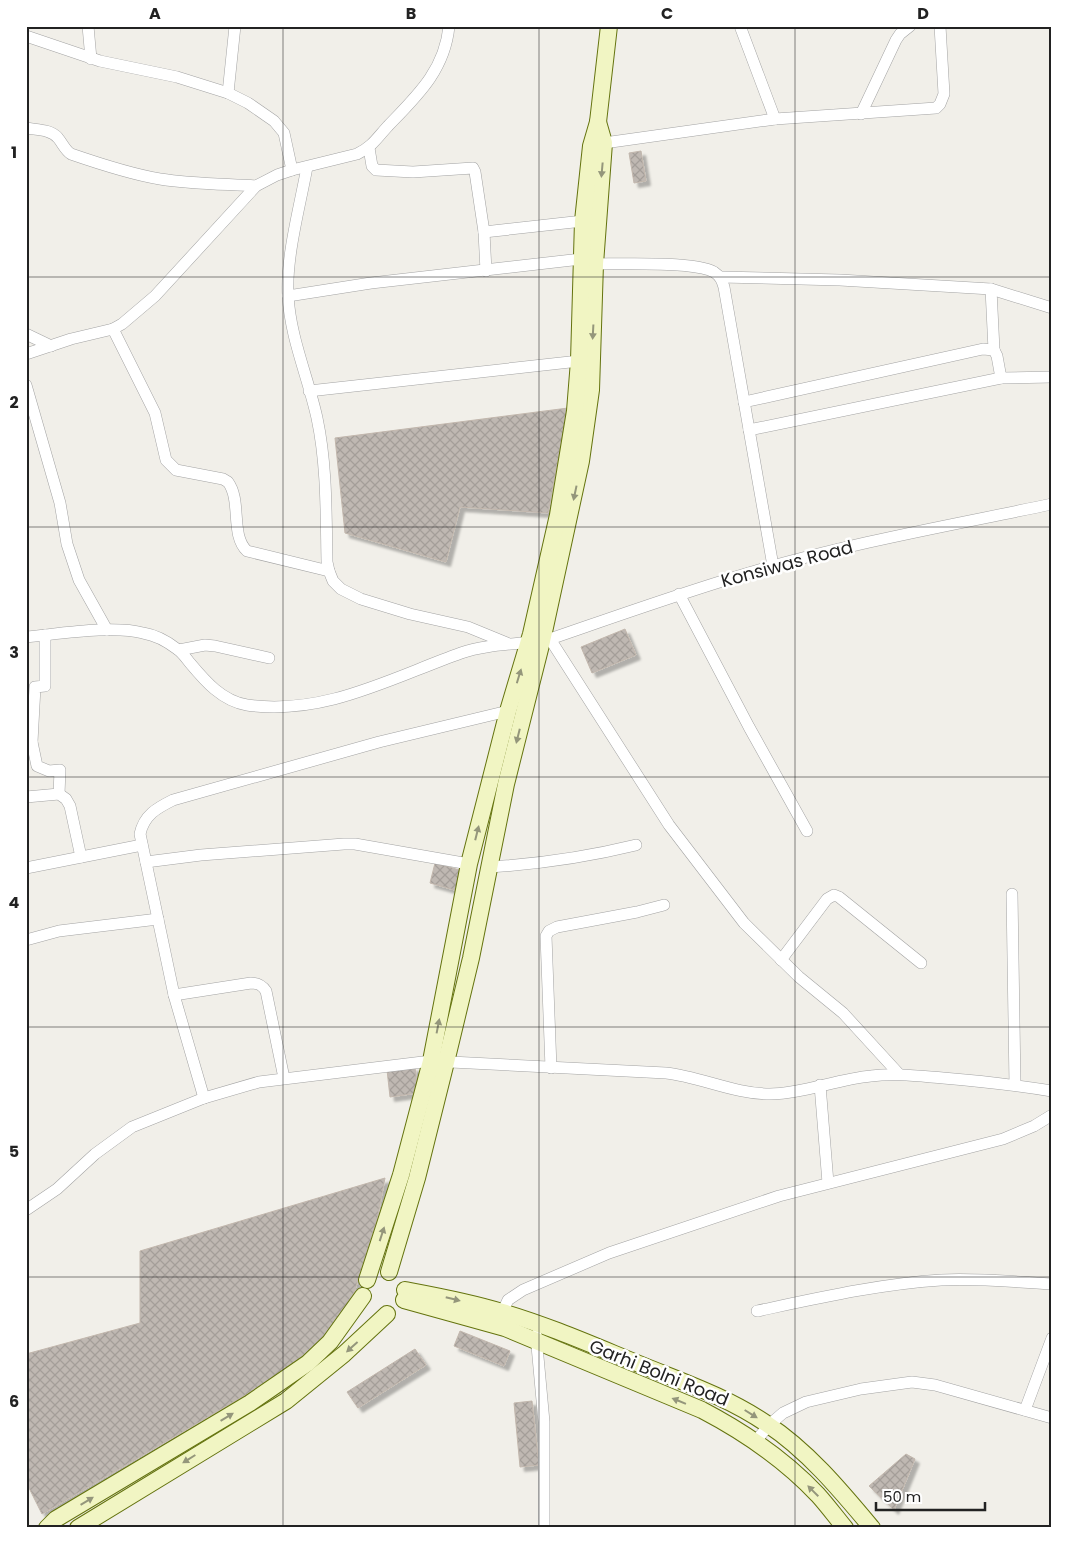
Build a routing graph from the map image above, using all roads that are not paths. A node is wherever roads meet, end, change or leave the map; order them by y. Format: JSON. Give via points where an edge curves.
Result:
{"nodes":[{"id":1,"x":88,"y":26,"type":"edge"},
{"id":2,"x":235,"y":26,"type":"edge"},
{"id":3,"x":449,"y":26,"type":"edge"},
{"id":4,"x":609,"y":26,"type":"edge"},
{"id":5,"x":740,"y":26,"type":"edge"},
{"id":6,"x":910,"y":26,"type":"edge"},
{"id":7,"x":940,"y":26,"type":"edge"},
{"id":8,"x":26,"y":36,"type":"edge"},
{"id":9,"x":91,"y":59,"type":"junction"},
{"id":10,"x":228,"y":93,"type":"junction"},
{"id":11,"x":861,"y":114,"type":"junction"},
{"id":12,"x":775,"y":119,"type":"junction"},
{"id":13,"x":26,"y":128,"type":"edge"},
{"id":14,"x":598,"y":144,"type":"junction"},
{"id":15,"x":369,"y":148,"type":"junction"},
{"id":16,"x":307,"y":167,"type":"junction"},
{"id":17,"x":292,"y":170,"type":"junction"},
{"id":18,"x":256,"y":186,"type":"junction"},
{"id":19,"x":583,"y":221,"type":"junction"},
{"id":20,"x":484,"y":232,"type":"junction"},
{"id":21,"x":588,"y":262,"type":"junction"},
{"id":22,"x":486,"y":270,"type":"junction"},
{"id":23,"x":721,"y":277,"type":"junction"},
{"id":24,"x":990,"y":289,"type":"junction"},
{"id":25,"x":288,"y":296,"type":"junction"},
{"id":26,"x":1052,"y":308,"type":"edge"},
{"id":27,"x":113,"y":329,"type":"junction"},
{"id":28,"x":26,"y":334,"type":"edge"},
{"id":29,"x":51,"y":346,"type":"junction"},
{"id":30,"x":994,"y":350,"type":"junction"},
{"id":31,"x":26,"y":354,"type":"edge"},
{"id":32,"x":579,"y":361,"type":"junction"},
{"id":33,"x":1052,"y":377,"type":"edge"},
{"id":34,"x":1001,"y":378,"type":"junction"},
{"id":35,"x":26,"y":385,"type":"edge"},
{"id":36,"x":309,"y":391,"type":"junction"},
{"id":37,"x":744,"y":402,"type":"junction"},
{"id":38,"x":749,"y":430,"type":"junction"},
{"id":39,"x":1052,"y":504,"type":"edge"},
{"id":40,"x":773,"y":566,"type":"junction"},
{"id":41,"x":329,"y":571,"type":"junction"},
{"id":42,"x":679,"y":594,"type":"junction"},
{"id":43,"x":107,"y":630,"type":"junction"},
{"id":44,"x":45,"y":635,"type":"junction"},
{"id":45,"x":26,"y":637,"type":"edge"},
{"id":46,"x":540,"y":641,"type":"junction"},
{"id":47,"x":507,"y":643,"type":"junction"},
{"id":48,"x":179,"y":650,"type":"junction"},
{"id":49,"x":269,"y":658,"type":"dead end"},
{"id":50,"x":508,"y":711,"type":"junction"},
{"id":51,"x":29,"y":742,"type":"edge"},
{"id":52,"x":60,"y":794,"type":"junction"},
{"id":53,"x":26,"y":797,"type":"edge"},
{"id":54,"x":807,"y":831,"type":"dead end"},
{"id":55,"x":142,"y":845,"type":"junction"},
{"id":56,"x":636,"y":845,"type":"dead end"},
{"id":57,"x":81,"y":857,"type":"junction"},
{"id":58,"x":146,"y":862,"type":"junction"},
{"id":59,"x":469,"y":864,"type":"junction"},
{"id":60,"x":26,"y":868,"type":"edge"},
{"id":61,"x":489,"y":868,"type":"junction"},
{"id":62,"x":1012,"y":894,"type":"dead end"},
{"id":63,"x":664,"y":905,"type":"dead end"},
{"id":64,"x":158,"y":918,"type":"junction"},
{"id":65,"x":26,"y":940,"type":"edge"},
{"id":66,"x":781,"y":960,"type":"junction"},
{"id":67,"x":921,"y":963,"type":"dead end"},
{"id":68,"x":174,"y":995,"type":"junction"},
{"id":69,"x":438,"y":1062,"type":"junction"},
{"id":70,"x":551,"y":1068,"type":"junction"},
{"id":71,"x":898,"y":1073,"type":"junction"},
{"id":72,"x":284,"y":1078,"type":"junction"},
{"id":73,"x":820,"y":1085,"type":"junction"},
{"id":74,"x":1015,"y":1085,"type":"junction"},
{"id":75,"x":1052,"y":1091,"type":"edge"},
{"id":76,"x":204,"y":1098,"type":"junction"},
{"id":77,"x":1052,"y":1115,"type":"edge"},
{"id":78,"x":828,"y":1183,"type":"junction"},
{"id":79,"x":26,"y":1210,"type":"edge"},
{"id":80,"x":389,"y":1272,"type":"junction"},
{"id":81,"x":1052,"y":1284,"type":"edge"},
{"id":82,"x":365,"y":1288,"type":"junction"},
{"id":83,"x":405,"y":1295,"type":"junction"},
{"id":84,"x":757,"y":1311,"type":"dead end"},
{"id":85,"x":387,"y":1314,"type":"junction"},
{"id":86,"x":499,"y":1319,"type":"junction"},
{"id":87,"x":536,"y":1324,"type":"junction"},
{"id":88,"x":536,"y":1341,"type":"junction"},
{"id":89,"x":1051,"y":1344,"type":"edge"},
{"id":90,"x":1025,"y":1410,"type":"junction"},
{"id":91,"x":1052,"y":1418,"type":"edge"},
{"id":92,"x":769,"y":1425,"type":"junction"},
{"id":93,"x":755,"y":1442,"type":"junction"},
{"id":94,"x":47,"y":1528,"type":"edge"},
{"id":95,"x":78,"y":1528,"type":"edge"},
{"id":96,"x":544,"y":1528,"type":"edge"},
{"id":97,"x":845,"y":1528,"type":"edge"},
{"id":98,"x":872,"y":1528,"type":"edge"}],
"edges":[{"from":1,"to":9,"type":"street"},
{"from":2,"to":10,"type":"street"},
{"from":3,"to":15,"type":"street","via":[[445,51],[430,79]]},
{"from":4,"to":14,"type":"main road"},
{"from":5,"to":12,"type":"street"},
{"from":6,"to":11,"type":"street","via":[[896,40]]},
{"from":7,"to":11,"type":"street","via":[[944,94],[940,104],[936,108]]},
{"from":8,"to":9,"type":"street"},
{"from":9,"to":10,"type":"street"},
{"from":10,"to":17,"type":"street","via":[[279,126],[284,133]]},
{"from":11,"to":12,"type":"street"},
{"from":12,"to":14,"type":"street"},
{"from":13,"to":18,"type":"street","via":[[57,136],[71,154],[151,177]]},
{"from":14,"to":19,"type":"main road"},
{"from":14,"to":21,"type":"main road","one_way":true},
{"from":15,"to":16,"type":"street"},
{"from":15,"to":20,"type":"street","via":[[372,166],[376,170],[413,172],[473,168]]},
{"from":16,"to":17,"type":"street"},
{"from":16,"to":25,"type":"street","via":[[288,275]]},
{"from":17,"to":18,"type":"street"},
{"from":18,"to":27,"type":"street","via":[[144,306]]},
{"from":19,"to":20,"type":"street"},
{"from":19,"to":21,"type":"main road"},
{"from":20,"to":22,"type":"street"},
{"from":21,"to":22,"type":"street"},
{"from":21,"to":23,"type":"street","via":[[702,268]]},
{"from":21,"to":32,"type":"main road"},
{"from":21,"to":46,"type":"main road","one_way":true,"via":[[591,390],[582,461]]},
{"from":22,"to":25,"type":"street"},
{"from":23,"to":24,"type":"street"},
{"from":23,"to":37,"type":"street"},
{"from":24,"to":26,"type":"street"},
{"from":24,"to":30,"type":"street"},
{"from":25,"to":36,"type":"street"},
{"from":27,"to":29,"type":"street"},
{"from":27,"to":41,"type":"street","via":[[155,413],[170,465],[176,470],[228,482],[234,494],[240,541],[247,551]]},
{"from":28,"to":29,"type":"street"},
{"from":29,"to":31,"type":"street"},
{"from":30,"to":34,"type":"street"},
{"from":30,"to":37,"type":"street","via":[[983,349]]},
{"from":32,"to":36,"type":"street"},
{"from":32,"to":46,"type":"main road","via":[[575,411]]},
{"from":33,"to":34,"type":"street"},
{"from":34,"to":38,"type":"street"},
{"from":35,"to":43,"type":"street","via":[[60,503],[67,544],[79,580]]},
{"from":36,"to":41,"type":"street","via":[[324,455]]},
{"from":37,"to":38,"type":"street"},
{"from":38,"to":40,"type":"street"},
{"from":39,"to":40,"type":"street","name":"Konsiwas Road"},
{"from":40,"to":42,"type":"street","name":"Konsiwas Road"},
{"from":41,"to":47,"type":"street","via":[[341,589],[361,599],[468,627]]},
{"from":42,"to":46,"type":"street","name":"Konsiwas Road"},
{"from":42,"to":54,"type":"street"},
{"from":43,"to":44,"type":"street"},
{"from":43,"to":48,"type":"street","via":[[143,633]]},
{"from":44,"to":45,"type":"street"},
{"from":44,"to":51,"type":"street","via":[[45,686],[34,687]]},
{"from":46,"to":47,"type":"street","name":"Konsiwas Road"},
{"from":50,"to":46,"type":"main road","one_way":true},
{"from":46,"to":61,"type":"main road","one_way":true},
{"from":46,"to":66,"type":"street","via":[[669,825],[744,923]]},
{"from":47,"to":48,"type":"street","via":[[461,654],[338,699],[282,706],[243,704],[225,696],[208,684]]},
{"from":48,"to":49,"type":"street","via":[[205,645]]},
{"from":50,"to":55,"type":"street","via":[[379,742],[173,800],[150,814],[144,822],[140,834]]},
{"from":59,"to":50,"type":"main road","one_way":true},
{"from":51,"to":52,"type":"street","via":[[37,766],[49,771],[60,770]]},
{"from":52,"to":53,"type":"street"},
{"from":52,"to":57,"type":"street","via":[[70,806]]},
{"from":55,"to":57,"type":"street"},
{"from":55,"to":58,"type":"street"},
{"from":56,"to":61,"type":"street","via":[[593,855]]},
{"from":57,"to":60,"type":"street"},
{"from":58,"to":59,"type":"street","via":[[355,844]]},
{"from":58,"to":64,"type":"street"},
{"from":69,"to":59,"type":"main road","one_way":true},
{"from":61,"to":69,"type":"main road","via":[[471,958]]},
{"from":62,"to":74,"type":"street"},
{"from":63,"to":70,"type":"street","via":[[556,927],[546,936]]},
{"from":64,"to":65,"type":"street","via":[[59,931]]},
{"from":64,"to":68,"type":"street"},
{"from":66,"to":67,"type":"street","via":[[827,899],[834,895]]},
{"from":66,"to":71,"type":"street","via":[[843,1013]]},
{"from":68,"to":72,"type":"street","via":[[251,983],[262,986],[266,991]]},
{"from":68,"to":76,"type":"street"},
{"from":69,"to":70,"type":"street"},
{"from":69,"to":72,"type":"street"},
{"from":69,"to":80,"type":"main road","via":[[418,1178]]},
{"from":82,"to":69,"type":"main road","one_way":true},
{"from":70,"to":73,"type":"street","via":[[686,1076],[770,1094]]},
{"from":71,"to":73,"type":"street"},
{"from":71,"to":74,"type":"street"},
{"from":72,"to":76,"type":"street"},
{"from":73,"to":78,"type":"street"},
{"from":74,"to":75,"type":"street"},
{"from":76,"to":79,"type":"street","via":[[119,1135],[57,1189]]},
{"from":77,"to":78,"type":"street","via":[[1003,1138]]},
{"from":78,"to":86,"type":"street","via":[[779,1196],[609,1253],[524,1290],[508,1300]]},
{"from":80,"to":82,"type":"main road","via":[[373,1275]]},
{"from":80,"to":83,"type":"main road","via":[[402,1282]]},
{"from":81,"to":84,"type":"street","via":[[961,1279],[927,1281],[832,1295]]},
{"from":82,"to":85,"type":"main road","via":[[366,1304],[371,1310]]},
{"from":94,"to":82,"type":"main road","one_way":true,"via":[[308,1364],[330,1342]]},
{"from":83,"to":85,"type":"main road","via":[[400,1307]]},
{"from":83,"to":86,"type":"main road","name":"Garhi Bolni Road","via":[[442,1297]]},
{"from":85,"to":95,"type":"main road","one_way":true,"via":[[286,1401]]},
{"from":86,"to":87,"type":"main road","name":"Garhi Bolni Road"},
{"from":86,"to":88,"type":"main road","name":"Garhi Bolni Road"},
{"from":87,"to":88,"type":"street"},
{"from":87,"to":92,"type":"main road","name":"Garhi Bolni Road","one_way":true,"via":[[715,1395]]},
{"from":93,"to":88,"type":"main road","name":"Garhi Bolni Road","one_way":true,"via":[[702,1410]]},
{"from":88,"to":96,"type":"street","via":[[544,1422]]},
{"from":89,"to":90,"type":"street"},
{"from":90,"to":91,"type":"street"},
{"from":90,"to":92,"type":"street","via":[[935,1385],[912,1382],[861,1389],[806,1402],[793,1407]]},
{"from":92,"to":93,"type":"street"},
{"from":92,"to":98,"type":"main road","name":"Garhi Bolni Road","via":[[828,1476]]},
{"from":97,"to":93,"type":"main road","name":"Garhi Bolni Road","one_way":true,"via":[[818,1495]]}]}
